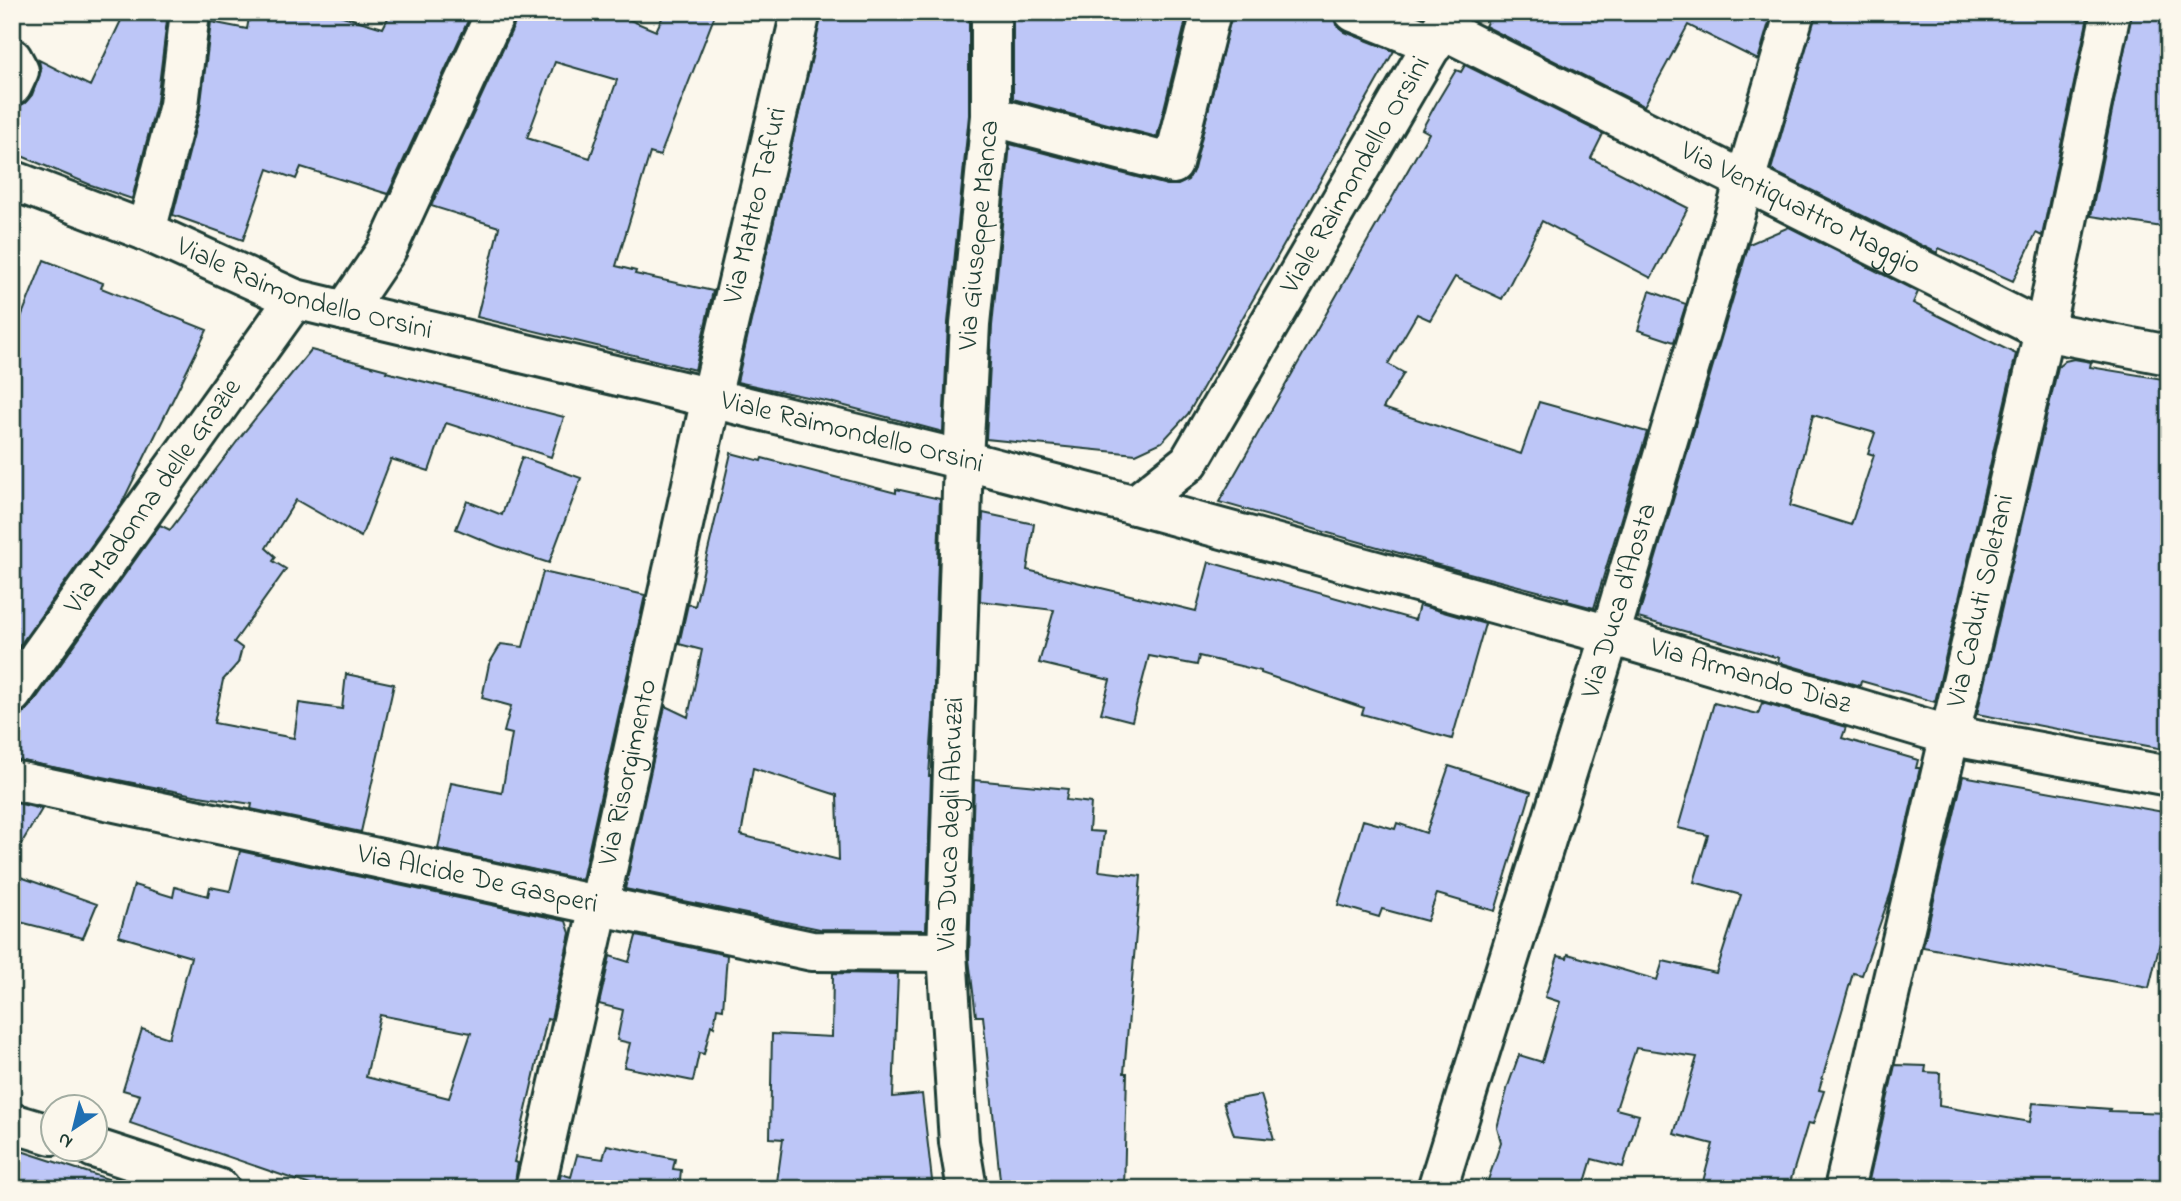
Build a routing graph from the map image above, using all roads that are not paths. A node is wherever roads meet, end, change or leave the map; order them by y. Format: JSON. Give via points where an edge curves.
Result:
{"nodes":[{"id":1,"x":190,"y":12,"type":"edge"},
{"id":2,"x":496,"y":12,"type":"edge"},
{"id":3,"x":801,"y":12,"type":"edge"},
{"id":4,"x":991,"y":12,"type":"edge"},
{"id":5,"x":1211,"y":12,"type":"edge"},
{"id":6,"x":1354,"y":12,"type":"edge"},
{"id":7,"x":1796,"y":12,"type":"edge"},
{"id":8,"x":2110,"y":12,"type":"edge"},
{"id":9,"x":1442,"y":28,"type":"edge"},
{"id":10,"x":12,"y":58,"type":"edge"},
{"id":11,"x":12,"y":86,"type":"edge"},
{"id":12,"x":991,"y":116,"type":"junction"},
{"id":13,"x":12,"y":180,"type":"edge"},
{"id":14,"x":1745,"y":182,"type":"junction"},
{"id":15,"x":146,"y":231,"type":"junction"},
{"id":16,"x":295,"y":299,"type":"junction"},
{"id":17,"x":345,"y":311,"type":"junction"},
{"id":18,"x":2044,"y":331,"type":"junction"},
{"id":19,"x":2169,"y":355,"type":"edge"},
{"id":20,"x":711,"y":398,"type":"junction"},
{"id":21,"x":963,"y":460,"type":"junction"},
{"id":22,"x":1135,"y":505,"type":"junction"},
{"id":23,"x":1610,"y":635,"type":"junction"},
{"id":24,"x":12,"y":694,"type":"edge"},
{"id":25,"x":1948,"y":735,"type":"junction"},
{"id":26,"x":2169,"y":776,"type":"edge"},
{"id":27,"x":12,"y":780,"type":"edge"},
{"id":28,"x":599,"y":906,"type":"junction"},
{"id":29,"x":947,"y":952,"type":"junction"},
{"id":30,"x":12,"y":1123,"type":"edge"},
{"id":31,"x":38,"y":1131,"type":"edge"},
{"id":32,"x":108,"y":1153,"type":"edge"},
{"id":33,"x":220,"y":1189,"type":"edge"},
{"id":34,"x":535,"y":1189,"type":"edge"},
{"id":35,"x":967,"y":1189,"type":"edge"},
{"id":36,"x":1437,"y":1189,"type":"edge"},
{"id":37,"x":1844,"y":1189,"type":"edge"}],
"edges":[{"from":1,"to":15,"type":"street","via":[[179,105]]},
{"from":2,"to":17,"type":"street","via":[[387,249]]},
{"from":3,"to":20,"type":"street","name":"Via Matteo Tafuri"},
{"from":4,"to":12,"type":"street","name":"Via Giuseppe Manca"},
{"from":5,"to":12,"type":"street","via":[[1173,164]]},
{"from":6,"to":9,"type":"street","name":"Via Ventiquattro Maggio"},
{"from":7,"to":14,"type":"street","name":"Via Duca d'Aosta"},
{"from":8,"to":18,"type":"street","name":"Via Caduti Soletani"},
{"from":9,"to":14,"type":"street","name":"Via Ventiquattro Maggio"},
{"from":9,"to":22,"type":"street","name":"Viale Raimondello Orsini","via":[[1189,462]]},
{"from":10,"to":11,"type":"street","via":[[19,71]]},
{"from":12,"to":21,"type":"street","name":"Via Giuseppe Manca","via":[[970,324]]},
{"from":13,"to":15,"type":"street","name":"Viale Raimondello Orsini"},
{"from":14,"to":18,"type":"street","name":"Via Ventiquattro Maggio"},
{"from":14,"to":23,"type":"street","name":"Via Duca d'Aosta"},
{"from":15,"to":16,"type":"street","name":"Viale Raimondello Orsini"},
{"from":16,"to":17,"type":"street","name":"Viale Raimondello Orsini"},
{"from":16,"to":24,"type":"street","name":"Via Madonna delle Grazie"},
{"from":17,"to":20,"type":"street","name":"Viale Raimondello Orsini"},
{"from":18,"to":19,"type":"street","name":"Via Ventiquattro Maggio"},
{"from":18,"to":25,"type":"street","name":"Via Caduti Soletani"},
{"from":20,"to":21,"type":"street","name":"Viale Raimondello Orsini"},
{"from":20,"to":28,"type":"street","name":"Via Risorgimento"},
{"from":21,"to":22,"type":"street","name":"Viale Raimondello Orsini"},
{"from":21,"to":29,"type":"street","name":"Via Duca degli Abruzzi"},
{"from":22,"to":23,"type":"street","name":"Via Armando Diaz"},
{"from":23,"to":25,"type":"street","name":"Via Armando Diaz"},
{"from":23,"to":36,"type":"street","name":"Via Duca d'Aosta"},
{"from":25,"to":26,"type":"street","name":"Via Armando Diaz"},
{"from":25,"to":37,"type":"street","name":"Via Caduti Soletani"},
{"from":27,"to":28,"type":"street","name":"Via Alcide De Gasperi"},
{"from":28,"to":29,"type":"street","name":"Via Alcide De Gasperi","via":[[812,951]]},
{"from":28,"to":34,"type":"street","name":"Via Risorgimento"},
{"from":29,"to":35,"type":"street","name":"Via Duca degli Abruzzi","via":[[959,1142]]},
{"from":30,"to":31,"type":"street"},
{"from":32,"to":33,"type":"street"}]}
